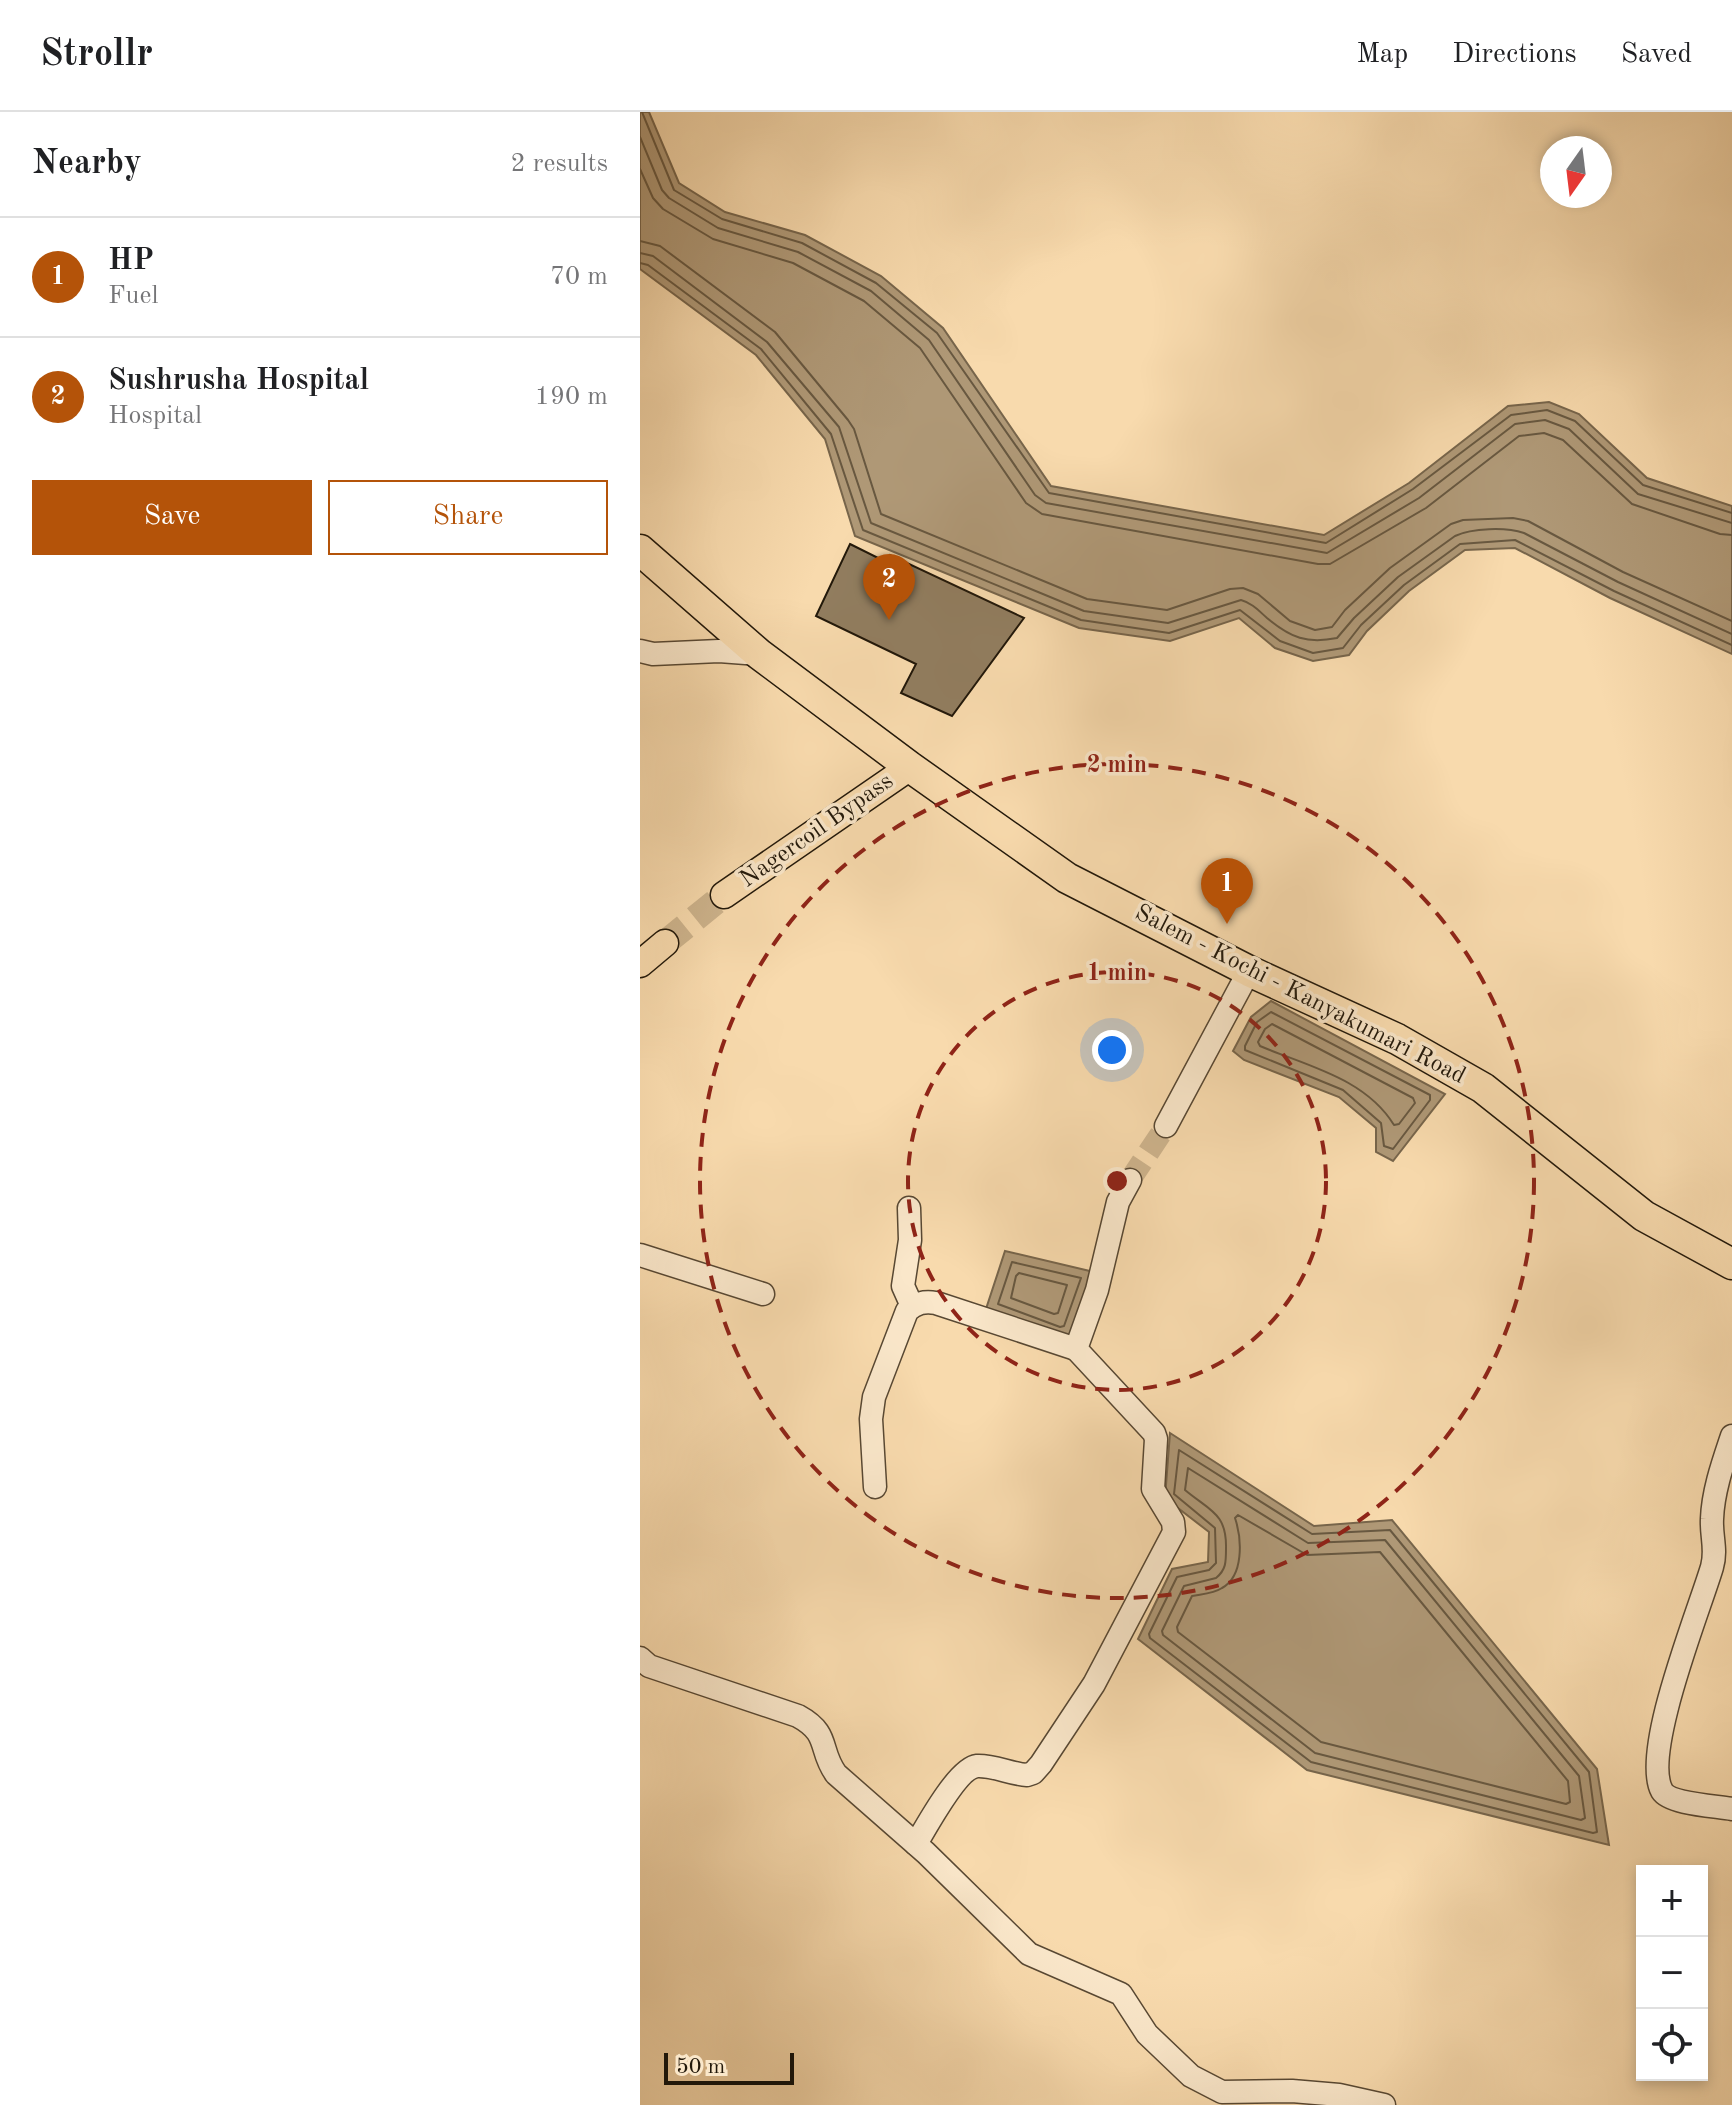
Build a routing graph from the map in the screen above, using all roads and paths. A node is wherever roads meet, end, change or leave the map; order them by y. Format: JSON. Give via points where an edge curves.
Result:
{"nodes":[{"id":1,"x":640,"y":550,"type":"edge"},
{"id":2,"x":640,"y":651,"type":"edge"},
{"id":3,"x":759,"y":654,"type":"junction"},
{"id":4,"x":910,"y":767,"type":"junction"},
{"id":5,"x":724,"y":895,"type":"tunnel mouth"},
{"id":6,"x":665,"y":943,"type":"tunnel mouth"},
{"id":7,"x":640,"y":964,"type":"edge"},
{"id":8,"x":1249,"y":971,"type":"junction"},
{"id":9,"x":1166,"y":1126,"type":"tunnel mouth"},
{"id":10,"x":1130,"y":1180,"type":"tunnel mouth"},
{"id":11,"x":909,"y":1208,"type":"dead end"},
{"id":12,"x":640,"y":1255,"type":"edge"},
{"id":13,"x":1732,"y":1264,"type":"edge"},
{"id":14,"x":763,"y":1294,"type":"dead end"},
{"id":15,"x":912,"y":1306,"type":"junction"},
{"id":16,"x":1076,"y":1349,"type":"junction"},
{"id":17,"x":1732,"y":1436,"type":"edge"},
{"id":18,"x":875,"y":1487,"type":"dead end"},
{"id":19,"x":640,"y":1658,"type":"edge"},
{"id":20,"x":1732,"y":1809,"type":"edge"},
{"id":21,"x":916,"y":1844,"type":"junction"},
{"id":22,"x":1228,"y":2098,"type":"edge"},
{"id":23,"x":1384,"y":2105,"type":"edge"}],
"edges":[{"from":1,"to":3,"type":"highway","name":"Salem - Kochi - Kanyakumari Road"},
{"from":2,"to":3,"type":"street"},
{"from":3,"to":4,"type":"highway","name":"Salem - Kochi - Kanyakumari Road"},
{"from":4,"to":5,"type":"main road","name":"Nagercoil Bypass"},
{"from":4,"to":8,"type":"highway","name":"Salem - Kochi - Kanyakumari Road","via":[[1067,878]]},
{"from":6,"to":7,"type":"main road"},
{"from":8,"to":9,"type":"street"},
{"from":8,"to":13,"type":"highway","name":"Salem - Kochi - Kanyakumari Road","via":[[1397,1039],[1483,1088],[1644,1216]]},
{"from":10,"to":16,"type":"street","via":[[1118,1202]]},
{"from":11,"to":15,"type":"street","via":[[903,1286]]},
{"from":12,"to":14,"type":"street"},
{"from":15,"to":16,"type":"street","via":[[936,1303]]},
{"from":15,"to":18,"type":"street","via":[[874,1397]]},
{"from":16,"to":21,"type":"street","via":[[1154,1433],[1153,1489],[1174,1532],[1094,1684],[1036,1769],[1027,1775],[970,1769]]},
{"from":17,"to":20,"type":"street","via":[[1713,1503],[1715,1554],[1660,1731],[1658,1771],[1662,1790],[1672,1798]]},
{"from":19,"to":21,"type":"street","via":[[649,1666],[814,1725],[836,1774]]},
{"from":21,"to":22,"type":"street","via":[[1029,1954],[1121,1994],[1158,2045],[1191,2076]]},
{"from":22,"to":23,"type":"street","via":[[1292,2091]]}]}
